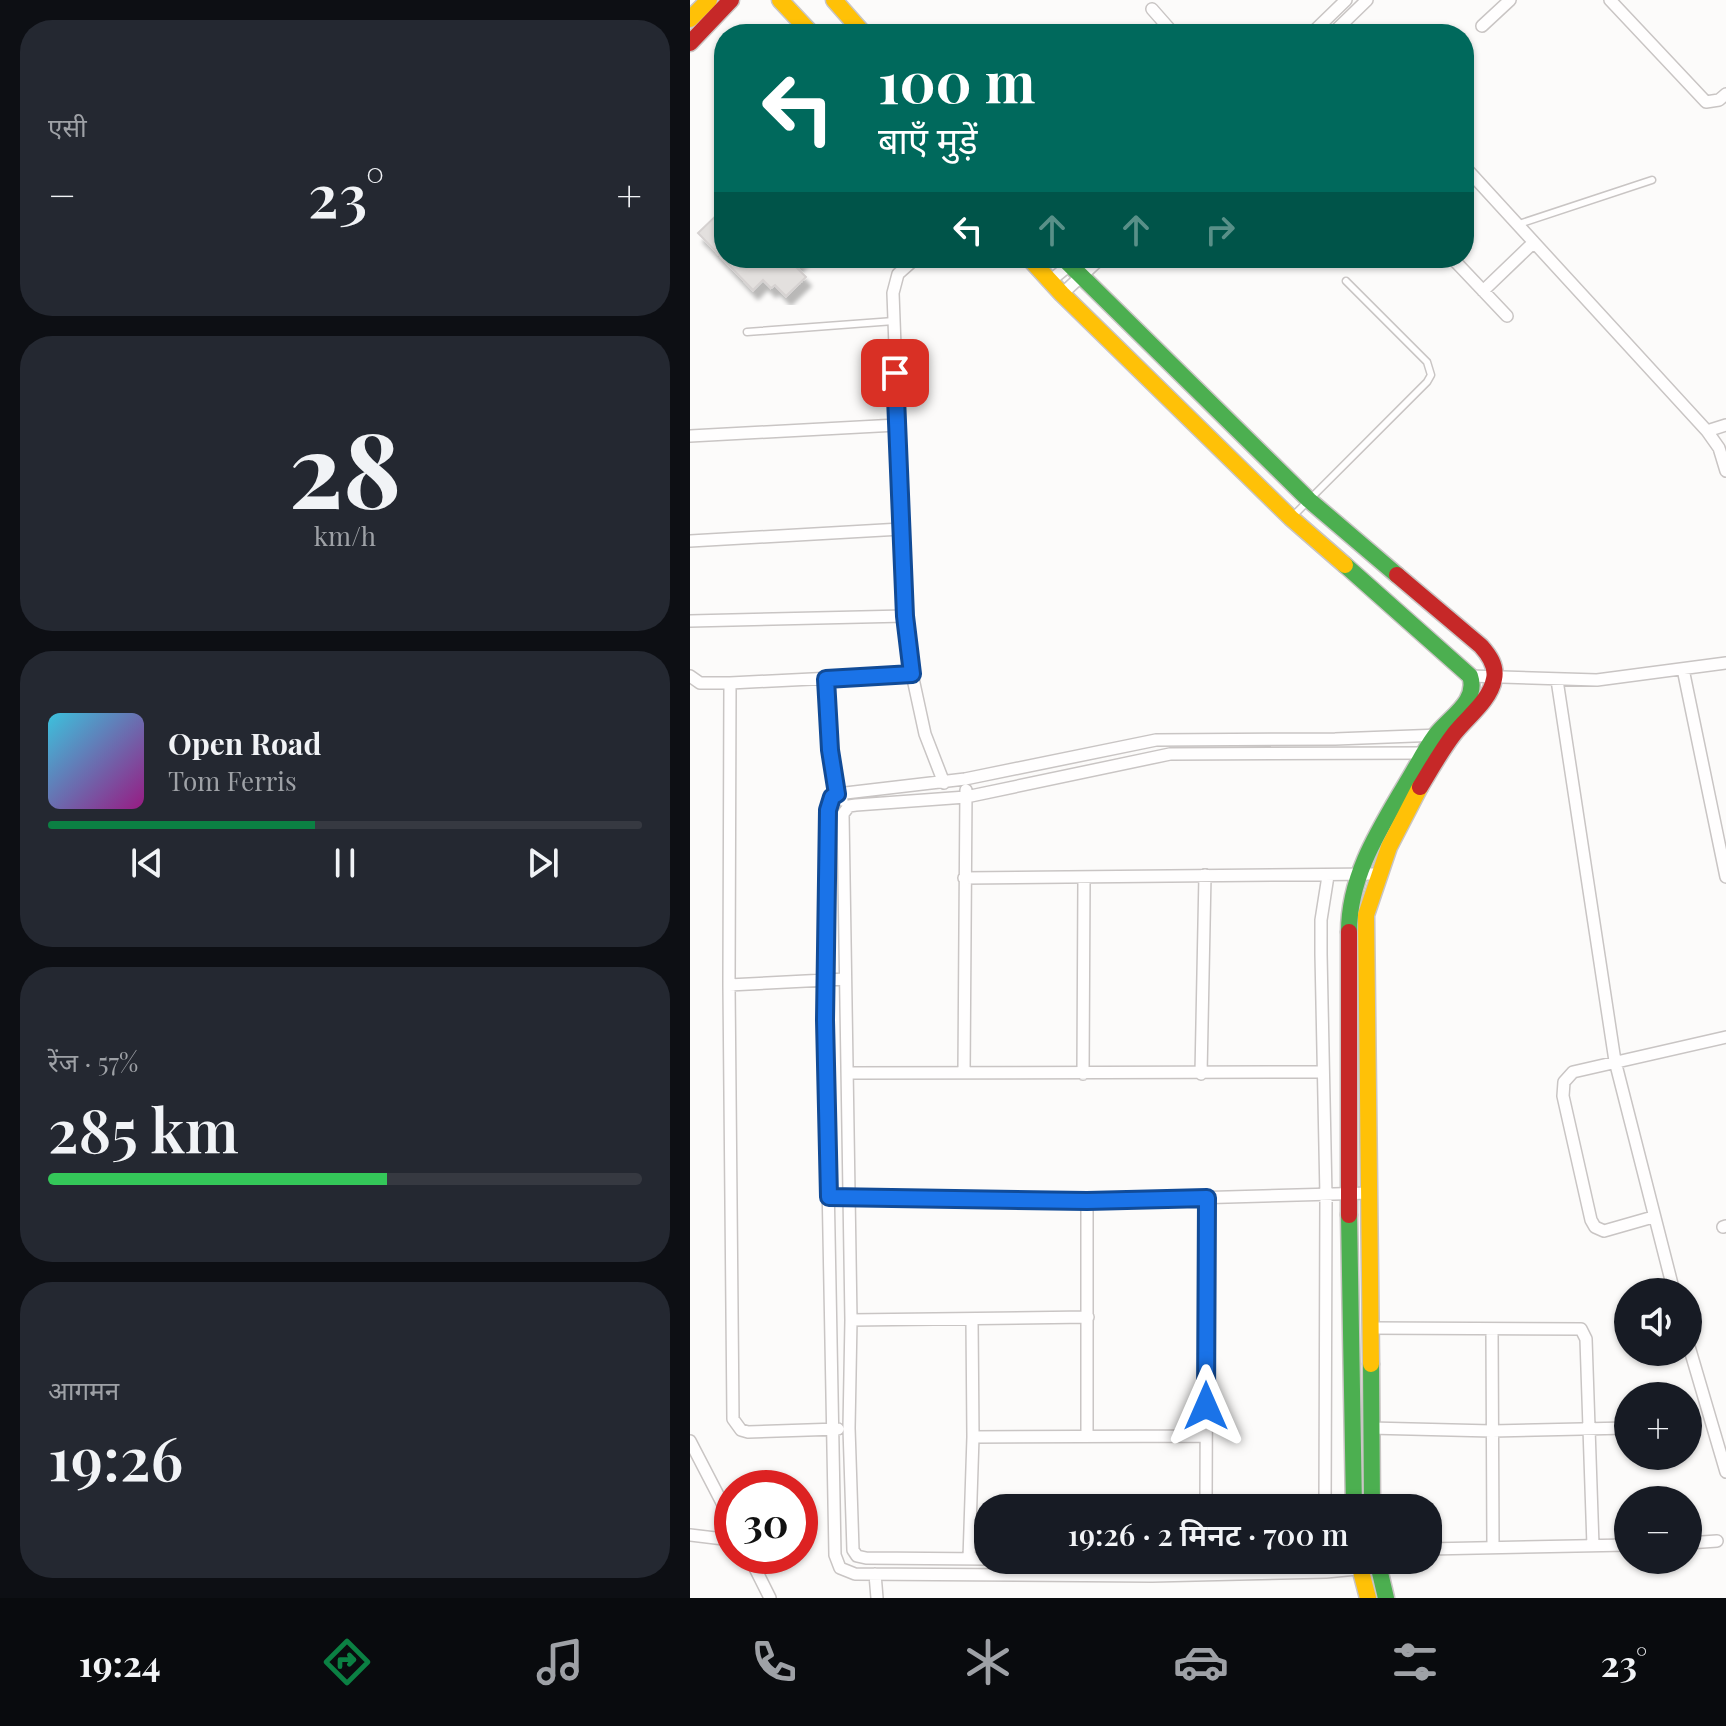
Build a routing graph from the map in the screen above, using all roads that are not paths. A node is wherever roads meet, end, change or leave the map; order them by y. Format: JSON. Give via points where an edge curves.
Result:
{"nodes":[{"id":1,"x":709,"y":0,"type":"edge"},
{"id":2,"x":731,"y":0,"type":"edge"},
{"id":3,"x":780,"y":0,"type":"edge"},
{"id":4,"x":834,"y":0,"type":"edge"},
{"id":5,"x":1346,"y":0,"type":"edge"},
{"id":6,"x":1367,"y":0,"type":"edge"},
{"id":7,"x":1510,"y":0,"type":"edge"},
{"id":8,"x":1610,"y":0,"type":"edge"},
{"id":9,"x":1152,"y":9,"type":"dead end"},
{"id":10,"x":1329,"y":17,"type":"junction"},
{"id":11,"x":690,"y":19,"type":"edge"},
{"id":12,"x":803,"y":24,"type":"edge"},
{"id":13,"x":852,"y":24,"type":"edge"},
{"id":14,"x":1165,"y":24,"type":"edge"},
{"id":15,"x":1322,"y":24,"type":"edge"},
{"id":16,"x":1333,"y":24,"type":"edge"},
{"id":17,"x":1345,"y":24,"type":"edge"},
{"id":18,"x":1482,"y":26,"type":"dead end"},
{"id":19,"x":690,"y":43,"type":"edge"},
{"id":20,"x":1726,"y":94,"type":"edge"},
{"id":21,"x":1474,"y":177,"type":"edge"},
{"id":22,"x":1652,"y":180,"type":"dead end"},
{"id":23,"x":1518,"y":224,"type":"junction"},
{"id":24,"x":1533,"y":243,"type":"junction"},
{"id":25,"x":903,"y":268,"type":"edge"},
{"id":26,"x":1038,"y":268,"type":"edge"},
{"id":27,"x":1069,"y":268,"type":"edge"},
{"id":28,"x":1072,"y":268,"type":"edge"},
{"id":29,"x":1076,"y":268,"type":"edge"},
{"id":30,"x":1461,"y":268,"type":"edge"},
{"id":31,"x":1050,"y":281,"type":"junction"},
{"id":32,"x":1346,"y":281,"type":"dead end"},
{"id":33,"x":1483,"y":291,"type":"junction"},
{"id":34,"x":1062,"y":294,"type":"junction"},
{"id":35,"x":1507,"y":316,"type":"dead end"},
{"id":36,"x":894,"y":321,"type":"junction"},
{"id":37,"x":747,"y":332,"type":"dead end"},
{"id":38,"x":897,"y":425,"type":"junction"},
{"id":39,"x":1726,"y":425,"type":"edge"},
{"id":40,"x":1707,"y":431,"type":"junction"},
{"id":41,"x":690,"y":436,"type":"edge"},
{"id":42,"x":1726,"y":471,"type":"edge"},
{"id":43,"x":1309,"y":500,"type":"junction"},
{"id":44,"x":1291,"y":518,"type":"junction"},
{"id":45,"x":901,"y":529,"type":"junction"},
{"id":46,"x":690,"y":541,"type":"edge"},
{"id":47,"x":905,"y":616,"type":"junction"},
{"id":48,"x":690,"y":621,"type":"edge"},
{"id":49,"x":1726,"y":663,"type":"edge"},
{"id":50,"x":1683,"y":669,"type":"junction"},
{"id":51,"x":912,"y":674,"type":"junction"},
{"id":52,"x":690,"y":676,"type":"edge"},
{"id":53,"x":1470,"y":676,"type":"junction"},
{"id":54,"x":1495,"y":677,"type":"junction"},
{"id":55,"x":826,"y":679,"type":"junction"},
{"id":56,"x":1557,"y":680,"type":"junction"},
{"id":57,"x":730,"y":683,"type":"junction"},
{"id":58,"x":1435,"y":735,"type":"junction"},
{"id":59,"x":1453,"y":735,"type":"junction"},
{"id":60,"x":1442,"y":752,"type":"junction"},
{"id":61,"x":1423,"y":753,"type":"junction"},
{"id":62,"x":965,"y":779,"type":"junction"},
{"id":63,"x":944,"y":783,"type":"junction"},
{"id":64,"x":837,"y":794,"type":"junction"},
{"id":65,"x":966,"y":797,"type":"junction"},
{"id":66,"x":849,"y":806,"type":"junction"},
{"id":67,"x":1358,"y":874,"type":"junction"},
{"id":68,"x":1377,"y":874,"type":"junction"},
{"id":69,"x":1205,"y":875,"type":"junction"},
{"id":70,"x":1328,"y":876,"type":"junction"},
{"id":71,"x":1726,"y":877,"type":"edge"},
{"id":72,"x":964,"y":878,"type":"junction"},
{"id":73,"x":1084,"y":878,"type":"junction"},
{"id":74,"x":845,"y":979,"type":"junction"},
{"id":75,"x":825,"y":980,"type":"junction"},
{"id":76,"x":729,"y":985,"type":"junction"},
{"id":77,"x":1726,"y":1037,"type":"edge"},
{"id":78,"x":1615,"y":1061,"type":"junction"},
{"id":79,"x":1322,"y":1072,"type":"junction"},
{"id":80,"x":848,"y":1073,"type":"junction"},
{"id":81,"x":964,"y":1073,"type":"junction"},
{"id":82,"x":1083,"y":1074,"type":"junction"},
{"id":83,"x":1201,"y":1074,"type":"junction"},
{"id":84,"x":1370,"y":1193,"type":"junction"},
{"id":85,"x":1349,"y":1195,"type":"junction"},
{"id":86,"x":1326,"y":1196,"type":"junction"},
{"id":87,"x":829,"y":1197,"type":"junction"},
{"id":88,"x":849,"y":1197,"type":"junction"},
{"id":89,"x":1207,"y":1198,"type":"junction"},
{"id":90,"x":1087,"y":1201,"type":"junction"},
{"id":91,"x":1653,"y":1217,"type":"junction"},
{"id":92,"x":1670,"y":1278,"type":"edge"},
{"id":93,"x":1088,"y":1317,"type":"junction"},
{"id":94,"x":851,"y":1320,"type":"junction"},
{"id":95,"x":972,"y":1320,"type":"junction"},
{"id":96,"x":1369,"y":1328,"type":"junction"},
{"id":97,"x":1492,"y":1330,"type":"junction"},
{"id":98,"x":1695,"y":1366,"type":"edge"},
{"id":99,"x":849,"y":1428,"type":"junction"},
{"id":100,"x":1370,"y":1428,"type":"junction"},
{"id":101,"x":1590,"y":1428,"type":"junction"},
{"id":102,"x":1614,"y":1428,"type":"edge"},
{"id":103,"x":833,"y":1430,"type":"junction"},
{"id":104,"x":1492,"y":1431,"type":"junction"},
{"id":105,"x":1087,"y":1436,"type":"junction"},
{"id":106,"x":1206,"y":1436,"type":"junction"},
{"id":107,"x":973,"y":1437,"type":"junction"},
{"id":108,"x":690,"y":1442,"type":"edge"},
{"id":109,"x":1726,"y":1472,"type":"edge"},
{"id":110,"x":714,"y":1488,"type":"edge"},
{"id":111,"x":1206,"y":1494,"type":"edge"},
{"id":112,"x":1325,"y":1494,"type":"edge"},
{"id":113,"x":1354,"y":1494,"type":"edge"},
{"id":114,"x":1372,"y":1494,"type":"edge"},
{"id":115,"x":690,"y":1535,"type":"edge"},
{"id":116,"x":714,"y":1538,"type":"edge"},
{"id":117,"x":1717,"y":1541,"type":"dead end"},
{"id":118,"x":1702,"y":1542,"type":"edge"},
{"id":119,"x":1614,"y":1545,"type":"edge"},
{"id":120,"x":1593,"y":1546,"type":"junction"},
{"id":121,"x":1493,"y":1547,"type":"junction"},
{"id":122,"x":1442,"y":1549,"type":"edge"},
{"id":123,"x":855,"y":1553,"type":"junction"},
{"id":124,"x":969,"y":1559,"type":"junction"},
{"id":125,"x":974,"y":1559,"type":"edge"},
{"id":126,"x":843,"y":1571,"type":"junction"},
{"id":127,"x":758,"y":1574,"type":"edge"},
{"id":128,"x":875,"y":1574,"type":"junction"},
{"id":129,"x":1187,"y":1574,"type":"edge"},
{"id":130,"x":1361,"y":1574,"type":"edge"},
{"id":131,"x":1380,"y":1574,"type":"edge"},
{"id":132,"x":1385,"y":1597,"type":"edge"},
{"id":133,"x":770,"y":1598,"type":"edge"},
{"id":134,"x":877,"y":1598,"type":"edge"},
{"id":135,"x":1368,"y":1598,"type":"edge"}],
"edges":[{"from":1,"to":11,"type":"main road"},
{"from":2,"to":19,"type":"main road"},
{"from":3,"to":12,"type":"main road"},
{"from":4,"to":13,"type":"main road"},
{"from":5,"to":10,"type":"street"},
{"from":6,"to":17,"type":"street"},
{"from":7,"to":18,"type":"street"},
{"from":8,"to":20,"type":"street","via":[[1706,102]]},
{"from":9,"to":14,"type":"street"},
{"from":10,"to":15,"type":"street"},
{"from":10,"to":16,"type":"street"},
{"from":21,"to":23,"type":"street"},
{"from":22,"to":23,"type":"lane"},
{"from":23,"to":24,"type":"street"},
{"from":24,"to":33,"type":"street"},
{"from":24,"to":40,"type":"street"},
{"from":25,"to":36,"type":"street","via":[[894,284]]},
{"from":26,"to":31,"type":"main road"},
{"from":27,"to":31,"type":"street"},
{"from":28,"to":34,"type":"street"},
{"from":29,"to":43,"type":"main road"},
{"from":30,"to":33,"type":"street"},
{"from":31,"to":34,"type":"main road"},
{"from":32,"to":43,"type":"lane","via":[[1427,362],[1431,375]]},
{"from":33,"to":35,"type":"street"},
{"from":34,"to":44,"type":"main road"},
{"from":36,"to":37,"type":"lane"},
{"from":36,"to":38,"type":"street"},
{"from":38,"to":41,"type":"street"},
{"from":38,"to":45,"type":"street"},
{"from":39,"to":40,"type":"street"},
{"from":40,"to":42,"type":"street"},
{"from":43,"to":44,"type":"lane"},
{"from":43,"to":54,"type":"main road","via":[[1481,646]]},
{"from":44,"to":53,"type":"main road"},
{"from":45,"to":46,"type":"street"},
{"from":45,"to":47,"type":"street"},
{"from":47,"to":48,"type":"street"},
{"from":47,"to":51,"type":"street"},
{"from":49,"to":50,"type":"street"},
{"from":50,"to":56,"type":"street"},
{"from":50,"to":71,"type":"street"},
{"from":51,"to":55,"type":"street"},
{"from":51,"to":63,"type":"street","via":[[925,734]]},
{"from":52,"to":57,"type":"street","via":[[700,683]]},
{"from":53,"to":54,"type":"street"},
{"from":53,"to":58,"type":"main road","via":[[1473,685],[1466,703]]},
{"from":54,"to":56,"type":"street"},
{"from":54,"to":59,"type":"main road"},
{"from":55,"to":57,"type":"street"},
{"from":55,"to":64,"type":"street"},
{"from":56,"to":78,"type":"street"},
{"from":57,"to":76,"type":"street"},
{"from":58,"to":59,"type":"street"},
{"from":58,"to":61,"type":"main road"},
{"from":58,"to":62,"type":"street","via":[[1156,740]]},
{"from":59,"to":60,"type":"main road"},
{"from":60,"to":61,"type":"street"},
{"from":60,"to":68,"type":"main road"},
{"from":61,"to":65,"type":"street","via":[[1170,754]]},
{"from":61,"to":67,"type":"main road"},
{"from":62,"to":63,"type":"street"},
{"from":62,"to":65,"type":"street"},
{"from":63,"to":64,"type":"street"},
{"from":64,"to":66,"type":"street"},
{"from":64,"to":75,"type":"street","via":[[828,810]]},
{"from":65,"to":66,"type":"street"},
{"from":65,"to":72,"type":"street"},
{"from":66,"to":74,"type":"street","via":[[842,818]]},
{"from":67,"to":68,"type":"street"},
{"from":67,"to":70,"type":"street"},
{"from":67,"to":85,"type":"main road","via":[[1347,960]]},
{"from":68,"to":84,"type":"main road","via":[[1365,934]]},
{"from":69,"to":70,"type":"street"},
{"from":69,"to":73,"type":"street"},
{"from":69,"to":83,"type":"street"},
{"from":70,"to":79,"type":"street","via":[[1321,920]]},
{"from":72,"to":73,"type":"street"},
{"from":72,"to":81,"type":"street"},
{"from":73,"to":82,"type":"street"},
{"from":74,"to":75,"type":"street"},
{"from":74,"to":80,"type":"street"},
{"from":75,"to":76,"type":"street"},
{"from":75,"to":87,"type":"street"},
{"from":76,"to":103,"type":"street","via":[[733,1419],[748,1432]]},
{"from":77,"to":78,"type":"street"},
{"from":78,"to":91,"type":"street"},
{"from":78,"to":91,"type":"street","via":[[1573,1072],[1564,1082],[1591,1220],[1604,1231]]},
{"from":79,"to":83,"type":"street"},
{"from":79,"to":86,"type":"street"},
{"from":80,"to":81,"type":"street"},
{"from":80,"to":88,"type":"street"},
{"from":81,"to":82,"type":"street"},
{"from":82,"to":83,"type":"street"},
{"from":84,"to":85,"type":"street"},
{"from":84,"to":96,"type":"main road"},
{"from":85,"to":86,"type":"street"},
{"from":85,"to":113,"type":"main road"},
{"from":86,"to":89,"type":"street"},
{"from":86,"to":112,"type":"street"},
{"from":87,"to":88,"type":"street"},
{"from":87,"to":103,"type":"street"},
{"from":88,"to":90,"type":"street"},
{"from":88,"to":94,"type":"street"},
{"from":89,"to":90,"type":"street"},
{"from":89,"to":106,"type":"street"},
{"from":90,"to":93,"type":"street"},
{"from":91,"to":92,"type":"street"},
{"from":93,"to":95,"type":"street"},
{"from":93,"to":105,"type":"street"},
{"from":94,"to":95,"type":"street"},
{"from":94,"to":99,"type":"street"},
{"from":95,"to":107,"type":"street"},
{"from":96,"to":97,"type":"street"},
{"from":96,"to":100,"type":"main road"},
{"from":97,"to":101,"type":"street","via":[[1581,1329],[1586,1339]]},
{"from":97,"to":104,"type":"street"},
{"from":98,"to":109,"type":"street"},
{"from":99,"to":103,"type":"street"},
{"from":99,"to":123,"type":"street"},
{"from":100,"to":104,"type":"street"},
{"from":100,"to":114,"type":"main road"},
{"from":101,"to":102,"type":"street"},
{"from":101,"to":104,"type":"street"},
{"from":101,"to":120,"type":"street"},
{"from":103,"to":126,"type":"street","via":[[835,1555]]},
{"from":104,"to":121,"type":"street"},
{"from":105,"to":106,"type":"street"},
{"from":105,"to":107,"type":"street"},
{"from":106,"to":111,"type":"street"},
{"from":107,"to":124,"type":"street"},
{"from":108,"to":110,"type":"street"},
{"from":115,"to":116,"type":"street"},
{"from":117,"to":118,"type":"street"},
{"from":119,"to":120,"type":"street"},
{"from":120,"to":121,"type":"street"},
{"from":121,"to":122,"type":"street"},
{"from":123,"to":124,"type":"street","via":[[866,1558]]},
{"from":123,"to":126,"type":"street"},
{"from":124,"to":125,"type":"street"},
{"from":126,"to":128,"type":"street"},
{"from":127,"to":133,"type":"street"},
{"from":128,"to":129,"type":"street"},
{"from":128,"to":134,"type":"street"},
{"from":130,"to":135,"type":"main road"},
{"from":131,"to":132,"type":"main road"}]}
